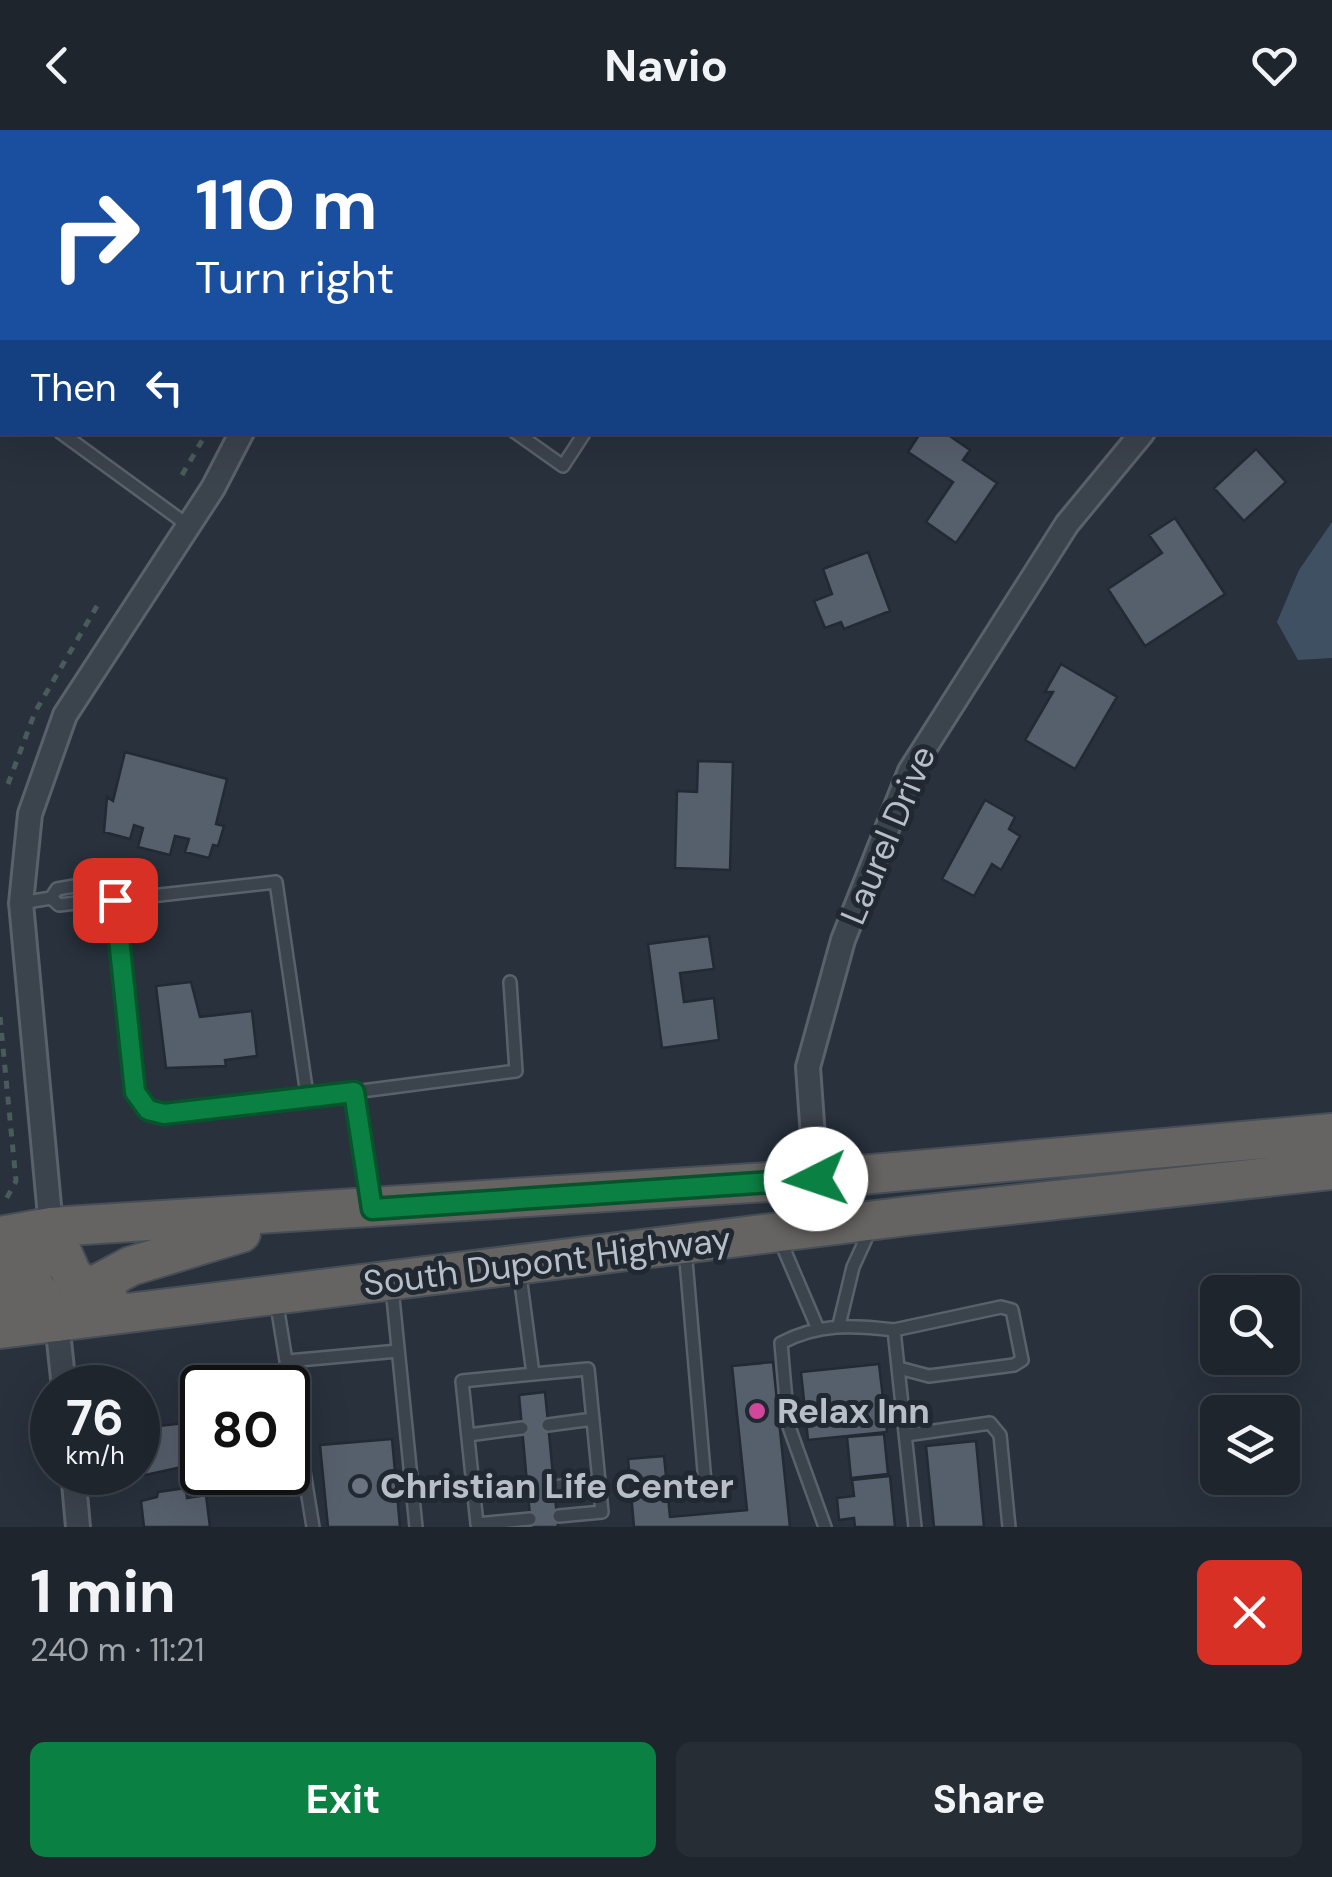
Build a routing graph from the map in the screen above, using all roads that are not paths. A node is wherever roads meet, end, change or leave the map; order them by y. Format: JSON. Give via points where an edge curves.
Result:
{"nodes":[{"id":1,"x":64,"y":435,"type":"edge"},
{"id":2,"x":83,"y":435,"type":"edge"},
{"id":3,"x":240,"y":435,"type":"edge"},
{"id":4,"x":519,"y":435,"type":"edge"},
{"id":5,"x":583,"y":435,"type":"edge"},
{"id":6,"x":1141,"y":435,"type":"edge"},
{"id":7,"x":77,"y":445,"type":"junction"},
{"id":8,"x":189,"y":526,"type":"junction"},
{"id":9,"x":115,"y":900,"type":"junction"},
{"id":10,"x":21,"y":903,"type":"junction"},
{"id":11,"x":510,"y":982,"type":"dead end"},
{"id":12,"x":354,"y":1092,"type":"junction"},
{"id":13,"x":307,"y":1096,"type":"junction"},
{"id":14,"x":1332,"y":1133,"type":"edge"},
{"id":15,"x":1332,"y":1170,"type":"edge"},
{"id":16,"x":816,"y":1179,"type":"junction"},
{"id":17,"x":369,"y":1209,"type":"junction"},
{"id":18,"x":3,"y":1219,"type":"edge"},
{"id":19,"x":874,"y":1220,"type":"junction"},
{"id":20,"x":50,"y":1227,"type":"junction"},
{"id":21,"x":776,"y":1232,"type":"junction"},
{"id":22,"x":684,"y":1244,"type":"junction"},
{"id":23,"x":519,"y":1264,"type":"junction"},
{"id":24,"x":15,"y":1268,"type":"edge"},
{"id":25,"x":391,"y":1280,"type":"junction"},
{"id":26,"x":90,"y":1288,"type":"junction"},
{"id":27,"x":276,"y":1295,"type":"junction"},
{"id":28,"x":0,"y":1302,"type":"edge"},
{"id":29,"x":129,"y":1313,"type":"junction"},
{"id":30,"x":57,"y":1322,"type":"junction"},
{"id":31,"x":839,"y":1325,"type":"junction"},
{"id":32,"x":818,"y":1328,"type":"junction"},
{"id":33,"x":0,"y":1329,"type":"edge"},
{"id":34,"x":894,"y":1330,"type":"junction"},
{"id":35,"x":398,"y":1351,"type":"junction"},
{"id":36,"x":288,"y":1361,"type":"junction"},
{"id":37,"x":62,"y":1365,"type":"edge"},
{"id":38,"x":899,"y":1368,"type":"junction"},
{"id":39,"x":533,"y":1374,"type":"junction"},
{"id":40,"x":593,"y":1419,"type":"junction"},
{"id":41,"x":548,"y":1425,"type":"dead end"},
{"id":42,"x":522,"y":1428,"type":"dead end"},
{"id":43,"x":906,"y":1434,"type":"junction"},
{"id":44,"x":468,"y":1435,"type":"junction"},
{"id":45,"x":600,"y":1481,"type":"junction"},
{"id":46,"x":554,"y":1487,"type":"dead end"},
{"id":47,"x":528,"y":1490,"type":"dead end"},
{"id":48,"x":706,"y":1494,"type":"dead end"},
{"id":49,"x":75,"y":1495,"type":"edge"},
{"id":50,"x":474,"y":1496,"type":"junction"},
{"id":51,"x":559,"y":1516,"type":"dead end"},
{"id":52,"x":530,"y":1519,"type":"dead end"},
{"id":53,"x":78,"y":1527,"type":"edge"},
{"id":54,"x":313,"y":1527,"type":"edge"},
{"id":55,"x":416,"y":1527,"type":"edge"},
{"id":56,"x":825,"y":1527,"type":"edge"},
{"id":57,"x":915,"y":1527,"type":"edge"},
{"id":58,"x":1009,"y":1527,"type":"edge"}],
"edges":[{"from":1,"to":7,"type":"lane"},
{"from":2,"to":7,"type":"lane"},
{"from":3,"to":8,"type":"street"},
{"from":4,"to":5,"type":"lane","via":[[563,466]]},
{"from":6,"to":16,"type":"street","name":"Laurel Drive","via":[[1067,524],[910,771],[843,940],[808,1067]]},
{"from":7,"to":8,"type":"lane"},
{"from":8,"to":10,"type":"street","via":[[65,715],[30,814]]},
{"from":9,"to":10,"type":"lane","via":[[94,894],[85,902]]},
{"from":9,"to":13,"type":"lane","via":[[135,1092],[148,1110],[164,1114]]},
{"from":9,"to":13,"type":"lane","via":[[276,882]]},
{"from":10,"to":20,"type":"street"},
{"from":11,"to":12,"type":"lane","via":[[516,1071]]},
{"from":12,"to":13,"type":"lane"},
{"from":12,"to":17,"type":"lane"},
{"from":14,"to":16,"type":"highway","name":"South Dupont Highway"},
{"from":15,"to":19,"type":"highway","name":"South Dupont Highway"},
{"from":16,"to":17,"type":"highway","name":"South Dupont Highway"},
{"from":17,"to":20,"type":"highway","name":"South Dupont Highway"},
{"from":17,"to":26,"type":"highway","via":[[218,1238],[132,1266]]},
{"from":18,"to":20,"type":"highway","name":"South Dupont Highway"},
{"from":19,"to":21,"type":"highway","name":"South Dupont Highway"},
{"from":19,"to":31,"type":"lane","via":[[853,1267]]},
{"from":20,"to":24,"type":"highway"},
{"from":20,"to":26,"type":"highway","via":[[73,1276]]},
{"from":21,"to":22,"type":"highway","name":"South Dupont Highway"},
{"from":21,"to":32,"type":"lane"},
{"from":22,"to":23,"type":"highway","name":"South Dupont Highway"},
{"from":22,"to":48,"type":"lane"},
{"from":23,"to":25,"type":"highway","name":"South Dupont Highway"},
{"from":23,"to":39,"type":"lane"},
{"from":24,"to":28,"type":"highway"},
{"from":24,"to":30,"type":"highway"},
{"from":25,"to":27,"type":"highway","name":"South Dupont Highway"},
{"from":25,"to":35,"type":"lane"},
{"from":26,"to":29,"type":"highway"},
{"from":26,"to":30,"type":"highway"},
{"from":27,"to":29,"type":"highway","name":"South Dupont Highway"},
{"from":27,"to":36,"type":"lane"},
{"from":29,"to":30,"type":"highway","name":"South Dupont Highway"},
{"from":30,"to":33,"type":"highway","name":"South Dupont Highway"},
{"from":30,"to":37,"type":"street"},
{"from":31,"to":32,"type":"lane"},
{"from":31,"to":34,"type":"lane"},
{"from":32,"to":56,"type":"lane","via":[[782,1343],[782,1356],[788,1424]]},
{"from":34,"to":38,"type":"lane"},
{"from":34,"to":38,"type":"lane","via":[[1002,1306],[1012,1310],[1022,1360],[929,1376]]},
{"from":35,"to":36,"type":"lane"},
{"from":35,"to":55,"type":"lane"},
{"from":36,"to":54,"type":"lane"},
{"from":38,"to":43,"type":"lane"},
{"from":39,"to":40,"type":"lane","via":[[588,1368]]},
{"from":39,"to":44,"type":"lane","via":[[462,1381]]},
{"from":40,"to":41,"type":"lane"},
{"from":40,"to":45,"type":"lane"},
{"from":42,"to":44,"type":"lane"},
{"from":43,"to":57,"type":"lane"},
{"from":43,"to":58,"type":"lane","via":[[990,1424],[1000,1434]]},
{"from":44,"to":50,"type":"lane"},
{"from":45,"to":46,"type":"lane"},
{"from":45,"to":51,"type":"lane","via":[[602,1512]]},
{"from":47,"to":50,"type":"lane"},
{"from":49,"to":53,"type":"street"},
{"from":50,"to":52,"type":"lane","via":[[477,1524]]}]}
